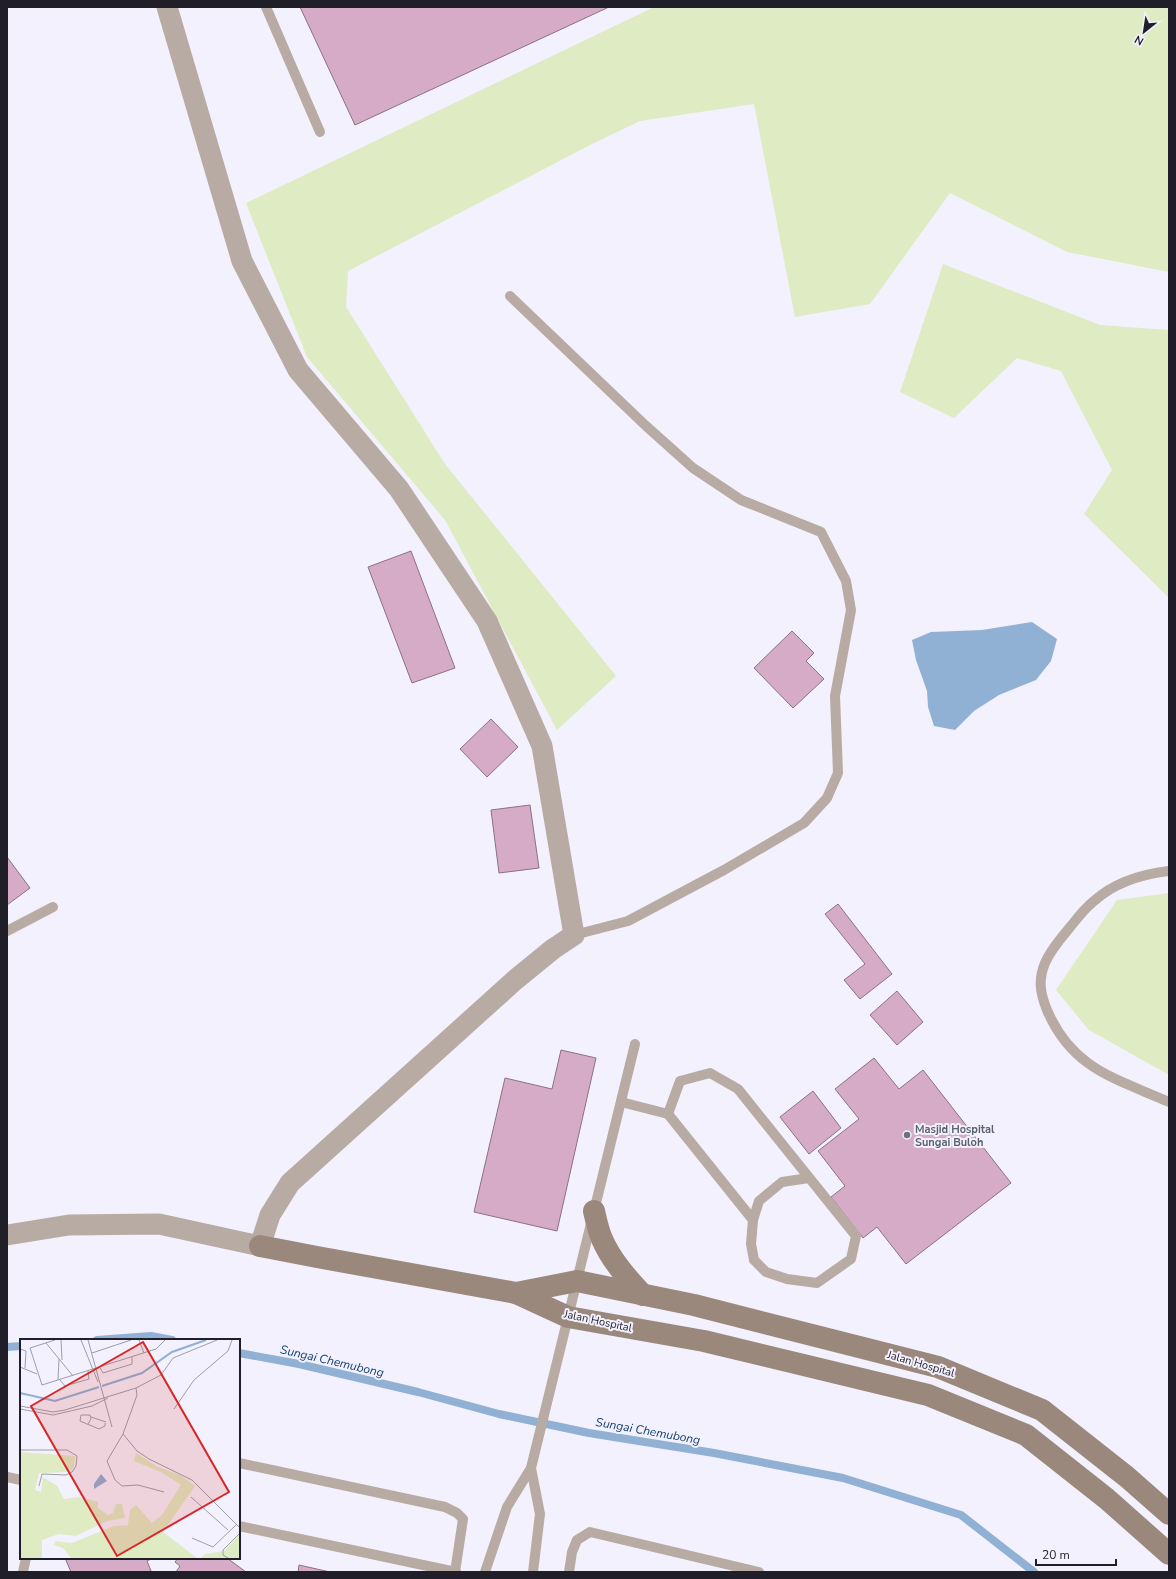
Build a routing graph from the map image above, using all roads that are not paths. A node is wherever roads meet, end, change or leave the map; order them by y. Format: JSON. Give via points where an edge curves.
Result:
{"nodes":[{"id":1,"x":167,"y":7,"type":"edge"},
{"id":2,"x":266,"y":7,"type":"edge"},
{"id":3,"x":320,"y":132,"type":"dead end"},
{"id":4,"x":510,"y":296,"type":"dead end"},
{"id":5,"x":1169,"y":871,"type":"edge"},
{"id":6,"x":52,"y":907,"type":"dead end"},
{"id":7,"x":7,"y":932,"type":"edge"},
{"id":8,"x":574,"y":935,"type":"junction"},
{"id":9,"x":634,"y":1044,"type":"dead end"},
{"id":10,"x":621,"y":1102,"type":"junction"},
{"id":11,"x":1169,"y":1102,"type":"edge"},
{"id":12,"x":668,"y":1114,"type":"junction"},
{"id":13,"x":809,"y":1178,"type":"junction"},
{"id":14,"x":594,"y":1212,"type":"junction"},
{"id":15,"x":753,"y":1220,"type":"junction"},
{"id":16,"x":7,"y":1236,"type":"edge"},
{"id":17,"x":260,"y":1246,"type":"junction"},
{"id":18,"x":577,"y":1281,"type":"junction"},
{"id":19,"x":516,"y":1293,"type":"junction"},
{"id":20,"x":643,"y":1295,"type":"junction"},
{"id":21,"x":566,"y":1324,"type":"junction"},
{"id":22,"x":240,"y":1463,"type":"edge"},
{"id":23,"x":531,"y":1468,"type":"junction"},
{"id":24,"x":7,"y":1478,"type":"edge"},
{"id":25,"x":20,"y":1480,"type":"edge"},
{"id":26,"x":1169,"y":1514,"type":"edge"},
{"id":27,"x":240,"y":1526,"type":"edge"},
{"id":28,"x":1169,"y":1554,"type":"edge"},
{"id":29,"x":26,"y":1559,"type":"edge"},
{"id":30,"x":23,"y":1572,"type":"edge"},
{"id":31,"x":456,"y":1572,"type":"edge"},
{"id":32,"x":485,"y":1572,"type":"edge"},
{"id":33,"x":533,"y":1572,"type":"edge"},
{"id":34,"x":569,"y":1572,"type":"edge"},
{"id":35,"x":759,"y":1572,"type":"edge"}],
"edges":[{"from":1,"to":8,"type":"street","via":[[242,261],[298,370],[399,489],[487,621],[493,634],[542,746]]},
{"from":2,"to":3,"type":"lane"},
{"from":4,"to":8,"type":"lane","via":[[693,468],[741,500],[821,532],[846,582],[851,610],[835,696],[838,773],[828,798],[804,823],[717,874],[628,921]]},
{"from":5,"to":11,"type":"lane","via":[[1134,878],[1093,901],[1051,952],[1041,978],[1041,995],[1054,1026],[1074,1052],[1104,1074]]},
{"from":6,"to":7,"type":"lane"},
{"from":8,"to":17,"type":"street","via":[[552,949],[515,980],[290,1183],[270,1215]]},
{"from":9,"to":10,"type":"lane"},
{"from":10,"to":12,"type":"lane"},
{"from":10,"to":14,"type":"lane"},
{"from":12,"to":13,"type":"lane","via":[[680,1081],[710,1073],[738,1089]]},
{"from":12,"to":15,"type":"lane"},
{"from":13,"to":15,"type":"lane","via":[[782,1182],[758,1201]]},
{"from":13,"to":15,"type":"lane","via":[[856,1236],[851,1259],[817,1283],[787,1279],[766,1272],[754,1260],[751,1244]]},
{"from":14,"to":18,"type":"lane"},
{"from":14,"to":20,"type":"main road","via":[[602,1239],[613,1259]]},
{"from":16,"to":17,"type":"street","via":[[69,1225],[159,1224]]},
{"from":17,"to":19,"type":"main road"},
{"from":18,"to":19,"type":"main road","name":"Jalan Hospital"},
{"from":18,"to":20,"type":"main road","name":"Jalan Hospital"},
{"from":18,"to":21,"type":"lane"},
{"from":19,"to":21,"type":"main road","name":"Jalan Hospital"},
{"from":20,"to":26,"type":"main road","name":"Jalan Hospital","via":[[694,1305],[938,1367],[1042,1410],[1127,1477]]},
{"from":21,"to":23,"type":"lane"},
{"from":21,"to":28,"type":"main road","name":"Jalan Hospital","via":[[704,1341],[928,1396],[1026,1435]]},
{"from":22,"to":31,"type":"lane","via":[[445,1507],[458,1512],[463,1519]]},
{"from":23,"to":32,"type":"lane","via":[[507,1507]]},
{"from":23,"to":33,"type":"lane","via":[[540,1514]]},
{"from":24,"to":25,"type":"lane"},
{"from":27,"to":31,"type":"lane"},
{"from":29,"to":30,"type":"lane"},
{"from":34,"to":35,"type":"lane","via":[[577,1540],[590,1532]]}]}
